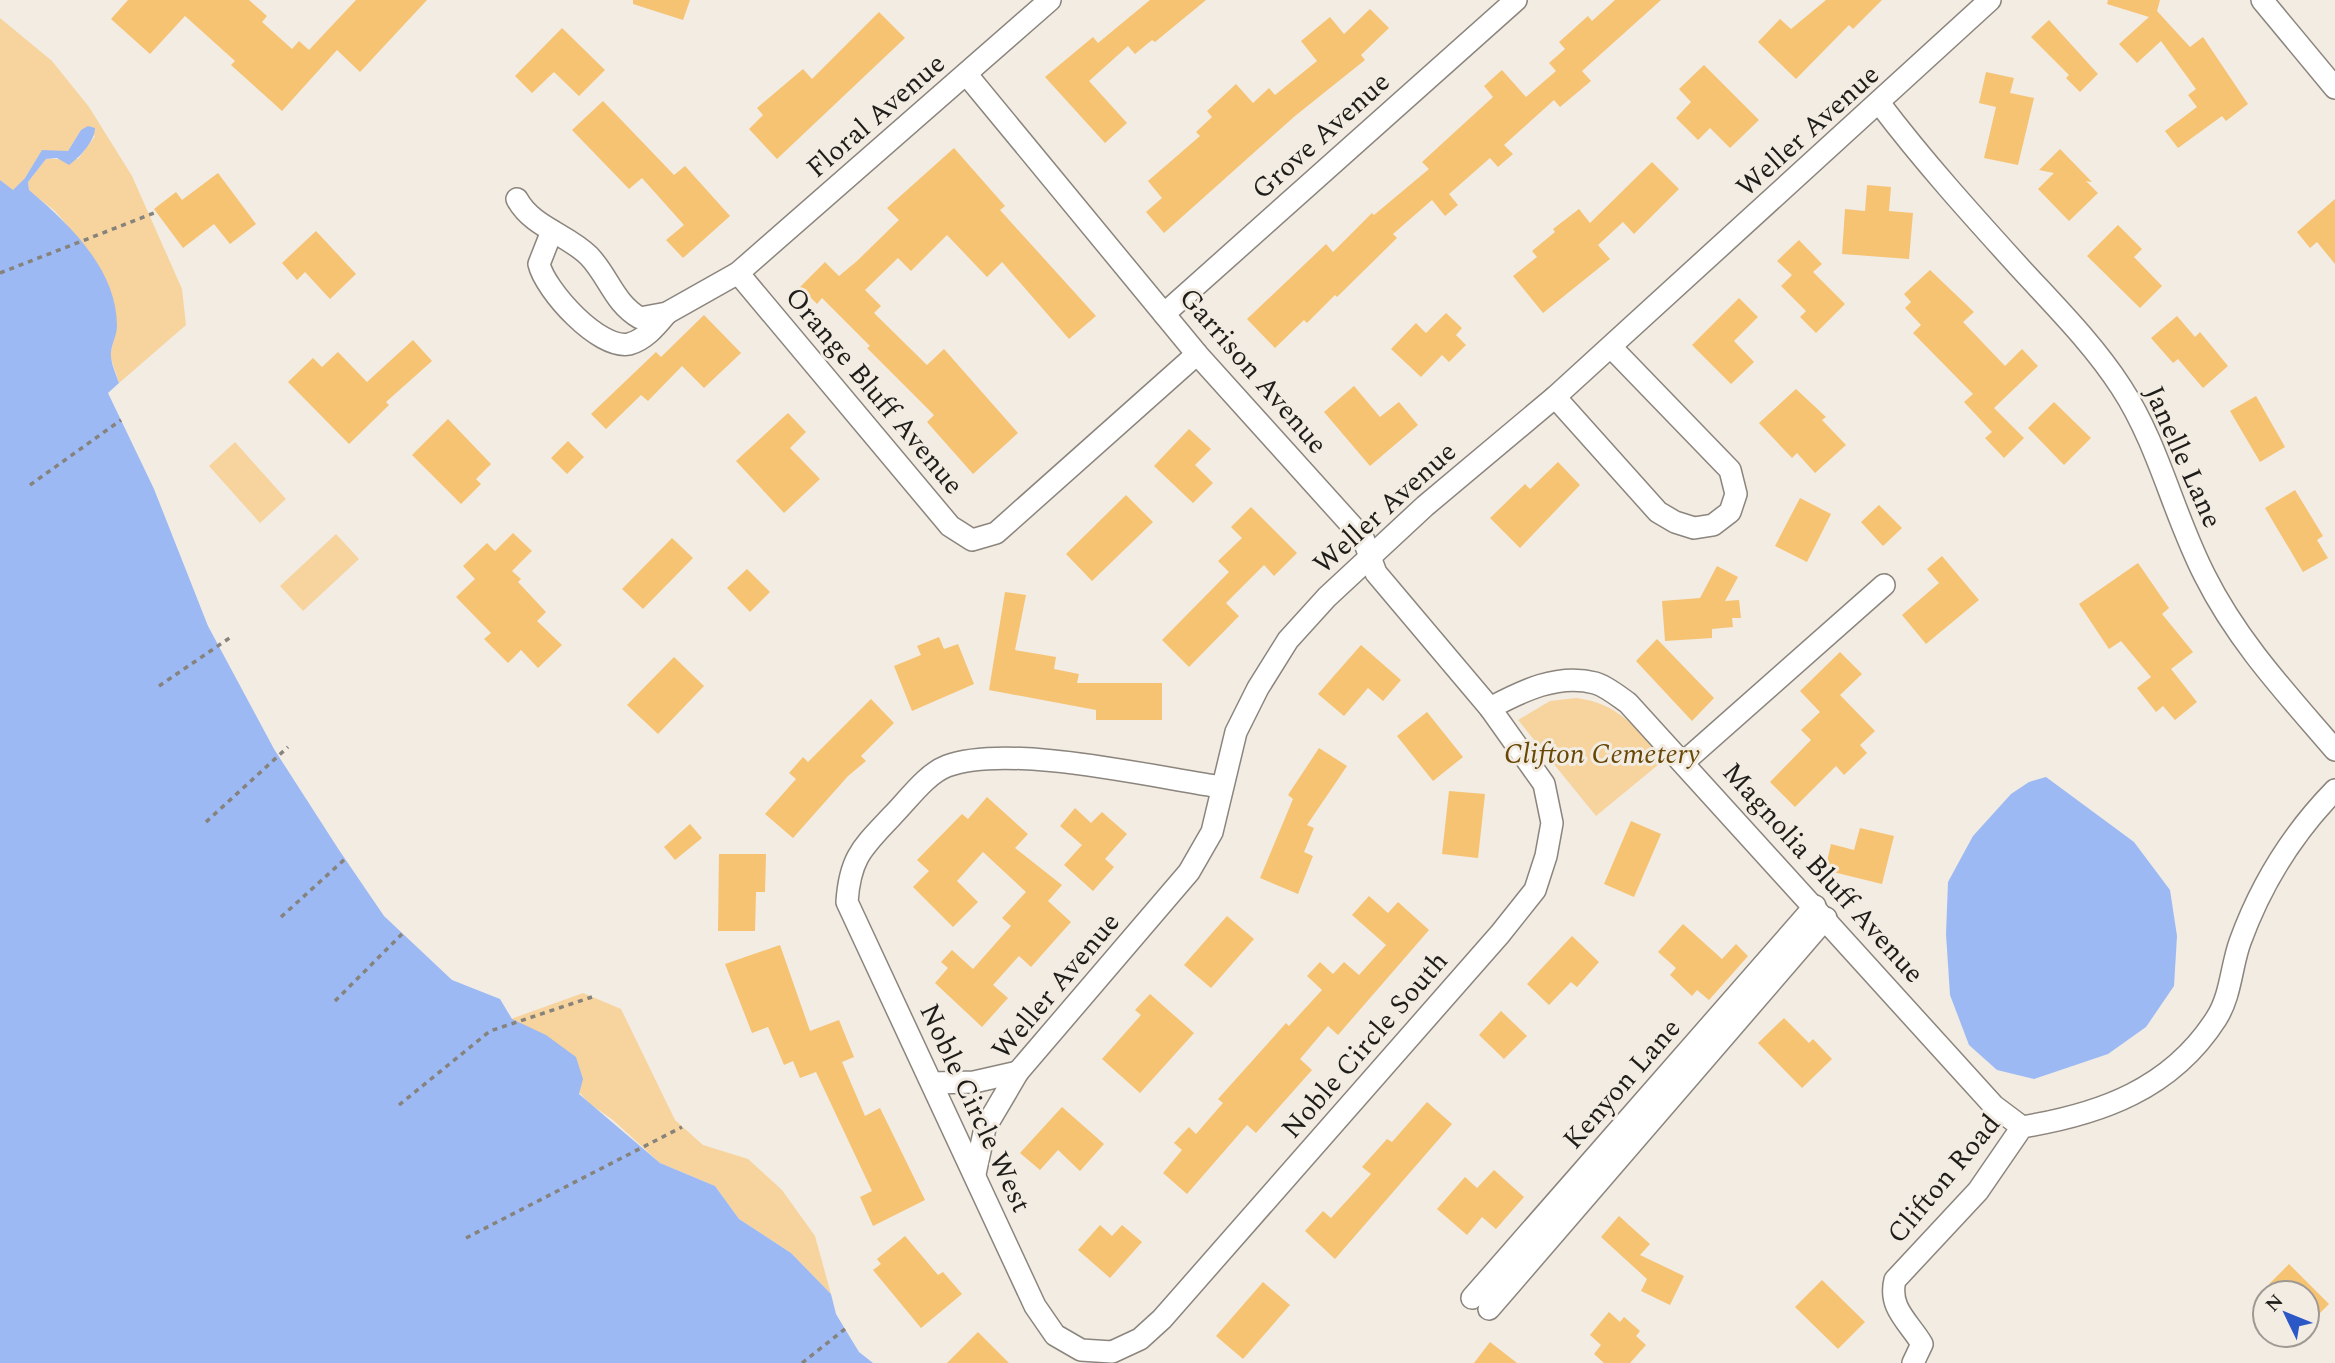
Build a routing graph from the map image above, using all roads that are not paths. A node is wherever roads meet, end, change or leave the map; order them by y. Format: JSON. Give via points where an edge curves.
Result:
{"nodes":[{"id":1,"x":1050,"y":0,"type":"edge"},
{"id":2,"x":1516,"y":0,"type":"edge"},
{"id":3,"x":1990,"y":0,"type":"edge"},
{"id":4,"x":2262,"y":0,"type":"edge"},
{"id":5,"x":967,"y":75,"type":"junction"},
{"id":6,"x":2335,"y":87,"type":"edge"},
{"id":7,"x":1880,"y":104,"type":"junction"},
{"id":8,"x":517,"y":199,"type":"dead end"},
{"id":9,"x":552,"y":230,"type":"junction"},
{"id":10,"x":738,"y":272,"type":"junction"},
{"id":11,"x":667,"y":313,"type":"junction"},
{"id":12,"x":1164,"y":314,"type":"junction"},
{"id":13,"x":1611,"y":346,"type":"junction"},
{"id":14,"x":1197,"y":354,"type":"junction"},
{"id":15,"x":1555,"y":397,"type":"junction"},
{"id":16,"x":1369,"y":558,"type":"junction"},
{"id":17,"x":1884,"y":585,"type":"dead end"},
{"id":18,"x":1490,"y":708,"type":"junction"},
{"id":19,"x":2335,"y":750,"type":"edge"},
{"id":20,"x":1685,"y":761,"type":"junction"},
{"id":21,"x":1221,"y":787,"type":"junction"},
{"id":22,"x":2335,"y":790,"type":"edge"},
{"id":23,"x":1821,"y":912,"type":"junction"},
{"id":24,"x":1018,"y":1072,"type":"junction"},
{"id":25,"x":932,"y":1083,"type":"junction"},
{"id":26,"x":2022,"y":1127,"type":"junction"},
{"id":27,"x":975,"y":1174,"type":"junction"},
{"id":28,"x":1480,"y":1303,"type":"dead end"},
{"id":29,"x":1081,"y":1350,"type":"joint"},
{"id":30,"x":1913,"y":1363,"type":"edge"}],
"edges":[{"from":1,"to":5,"type":"street","name":"Floral Avenue"},
{"from":2,"to":12,"type":"street","name":"Grove Avenue"},
{"from":3,"to":7,"type":"street","name":"Weller Avenue"},
{"from":4,"to":6,"type":"street"},
{"from":5,"to":10,"type":"street","name":"Floral Avenue"},
{"from":5,"to":12,"type":"street","name":"Garrison Avenue"},
{"from":7,"to":13,"type":"street","name":"Weller Avenue"},
{"from":7,"to":19,"type":"street","name":"Janelle Lane","via":[[1929,168],[2093,348],[2120,386],[2144,424],[2203,572],[2226,616]]},
{"from":8,"to":9,"type":"street","via":[[537,222]]},
{"from":9,"to":11,"type":"street","via":[[605,274],[628,312],[640,318]]},
{"from":9,"to":11,"type":"street","via":[[539,264],[547,285],[606,341],[632,344]]},
{"from":10,"to":11,"type":"street","name":"Floral Avenue"},
{"from":10,"to":14,"type":"street","name":"Orange Bluff Avenue","via":[[950,526],[972,540],[996,533]]},
{"from":12,"to":14,"type":"street","name":"Garrison Avenue"},
{"from":13,"to":15,"type":"street","name":"Weller Avenue"},
{"from":13,"to":15,"type":"street","via":[[1730,470],[1735,494],[1730,512],[1713,524],[1694,528],[1658,512]]},
{"from":14,"to":16,"type":"street","name":"Garrison Avenue","via":[[1363,538]]},
{"from":15,"to":16,"type":"street","name":"Weller Avenue"},
{"from":16,"to":18,"type":"street","name":"Garrison Avenue","via":[[1376,573]]},
{"from":16,"to":21,"type":"street","name":"Weller Avenue","via":[[1288,640],[1236,733]]},
{"from":17,"to":20,"type":"street"},
{"from":18,"to":20,"type":"street","name":"Magnolia Bluff Avenue","via":[[1525,689],[1562,680],[1596,683],[1628,703]]},
{"from":18,"to":29,"type":"street","name":"Noble Circle South","via":[[1544,784],[1552,823],[1535,890],[1162,1319],[1140,1339],[1111,1352]]},
{"from":20,"to":23,"type":"street","name":"Magnolia Bluff Avenue"},
{"from":21,"to":24,"type":"street","name":"Weller Avenue","via":[[1212,832],[1189,872]]},
{"from":21,"to":25,"type":"street","name":"Noble Circle West","via":[[1030,759],[946,766],[929,778],[864,846],[849,872],[847,902]]},
{"from":22,"to":26,"type":"street","name":"Clifton Road","via":[[2286,847],[2239,944],[2230,987],[2217,1018],[2179,1063],[2126,1100],[2063,1120]]},
{"from":23,"to":26,"type":"street","name":"Magnolia Bluff Avenue","via":[[1994,1106]]},
{"from":23,"to":28,"type":"street"},
{"from":24,"to":25,"type":"street","via":[[974,1082]]},
{"from":24,"to":27,"type":"street","name":"Weller Avenue","via":[[985,1128]]},
{"from":25,"to":27,"type":"street","name":"Noble Circle West"},
{"from":26,"to":30,"type":"street","name":"Clifton Road","via":[[1978,1191],[1895,1280],[1896,1308],[1922,1344]]},
{"from":27,"to":29,"type":"street","name":"Noble Circle West","via":[[1035,1306],[1055,1335]]}]}
